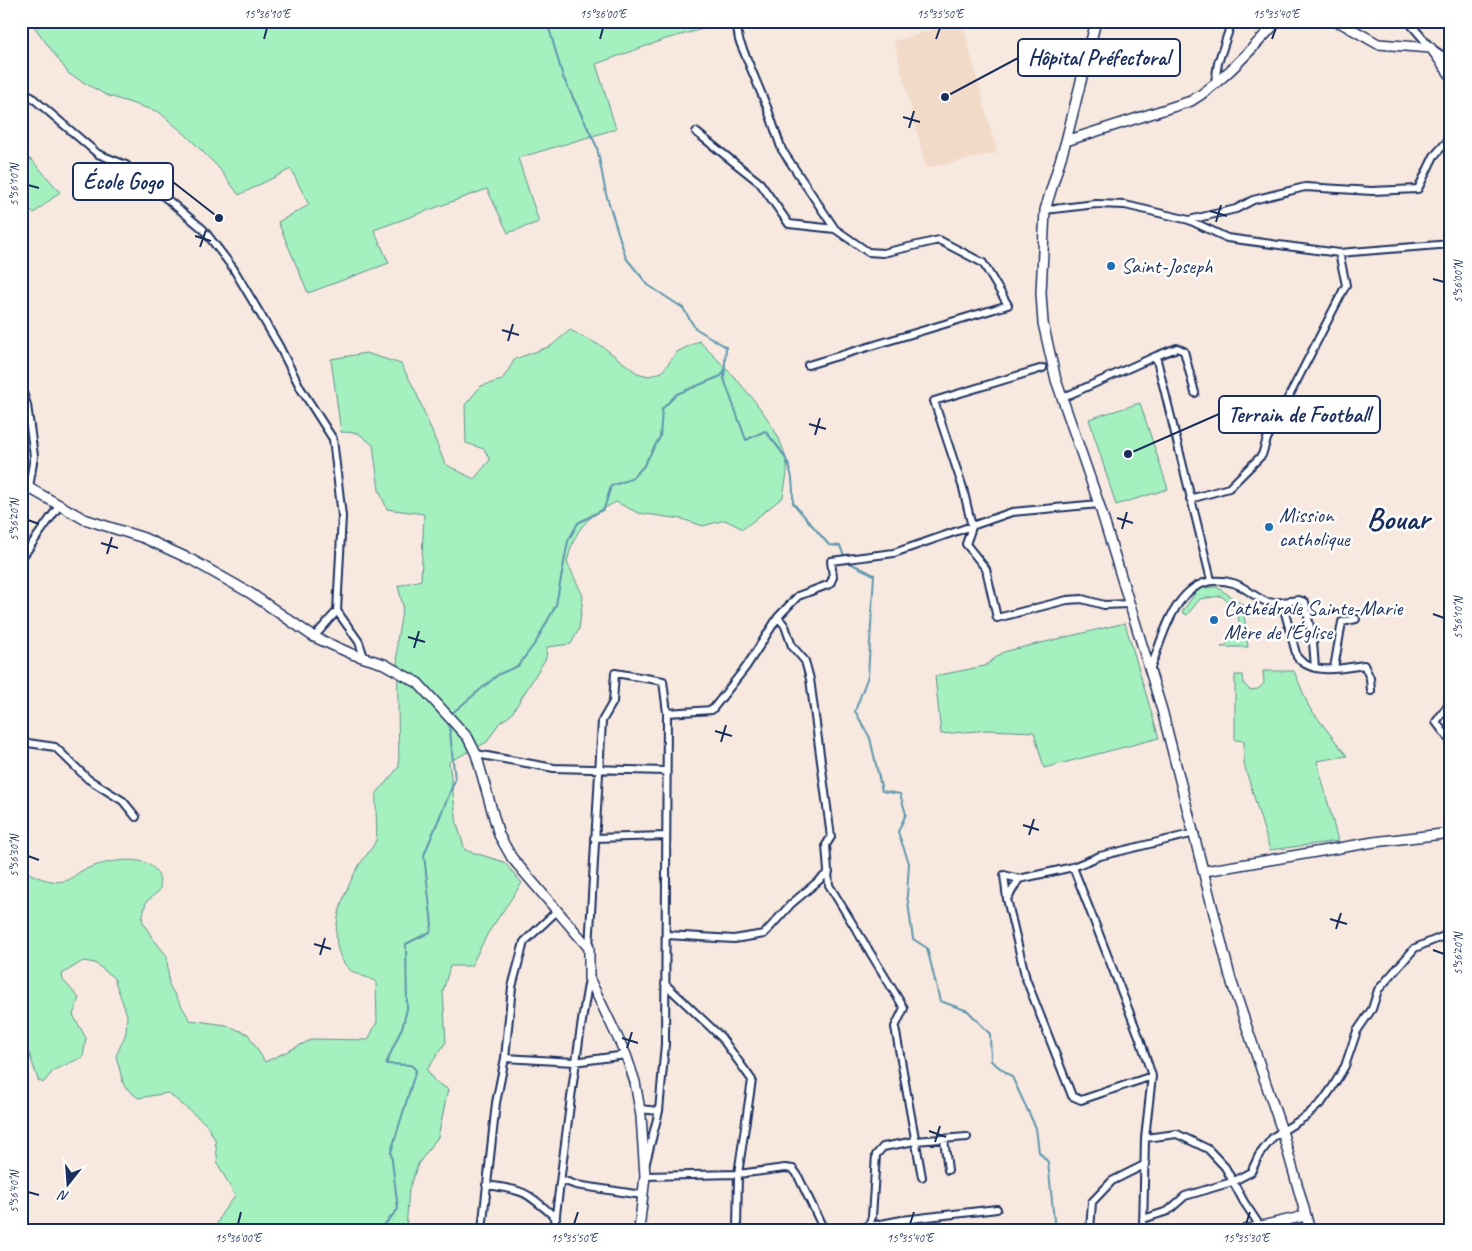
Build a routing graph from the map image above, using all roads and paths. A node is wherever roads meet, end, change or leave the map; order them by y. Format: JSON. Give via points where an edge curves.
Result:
{"nodes":[{"id":1,"x":736,"y":21,"type":"edge"},
{"id":2,"x":1096,"y":21,"type":"edge"},
{"id":3,"x":1232,"y":21,"type":"edge"},
{"id":4,"x":1278,"y":21,"type":"edge"},
{"id":5,"x":1332,"y":21,"type":"edge"},
{"id":6,"x":1408,"y":21,"type":"edge"},
{"id":7,"x":1431,"y":48,"type":"junction"},
{"id":8,"x":1451,"y":61,"type":"edge"},
{"id":9,"x":1451,"y":76,"type":"edge"},
{"id":10,"x":1215,"y":82,"type":"junction"},
{"id":11,"x":21,"y":88,"type":"edge"},
{"id":12,"x":696,"y":132,"type":"dead end"},
{"id":13,"x":1451,"y":138,"type":"edge"},
{"id":14,"x":1066,"y":141,"type":"junction"},
{"id":15,"x":1045,"y":210,"type":"junction"},
{"id":16,"x":1189,"y":220,"type":"junction"},
{"id":17,"x":834,"y":229,"type":"junction"},
{"id":18,"x":1451,"y":244,"type":"edge"},
{"id":19,"x":1339,"y":253,"type":"junction"},
{"id":20,"x":1156,"y":356,"type":"junction"},
{"id":21,"x":808,"y":365,"type":"dead end"},
{"id":22,"x":1043,"y":368,"type":"dead end"},
{"id":23,"x":21,"y":386,"type":"edge"},
{"id":24,"x":1195,"y":393,"type":"dead end"},
{"id":25,"x":1062,"y":398,"type":"junction"},
{"id":26,"x":25,"y":487,"type":"edge"},
{"id":27,"x":1190,"y":499,"type":"junction"},
{"id":28,"x":1098,"y":504,"type":"junction"},
{"id":29,"x":59,"y":506,"type":"junction"},
{"id":30,"x":972,"y":527,"type":"junction"},
{"id":31,"x":21,"y":558,"type":"edge"},
{"id":32,"x":1211,"y":580,"type":"junction"},
{"id":33,"x":1282,"y":602,"type":"junction"},
{"id":34,"x":1130,"y":604,"type":"junction"},
{"id":35,"x":337,"y":610,"type":"junction"},
{"id":36,"x":778,"y":617,"type":"junction"},
{"id":37,"x":1356,"y":619,"type":"dead end"},
{"id":38,"x":314,"y":637,"type":"junction"},
{"id":39,"x":364,"y":657,"type":"junction"},
{"id":40,"x":1315,"y":668,"type":"junction"},
{"id":41,"x":1334,"y":668,"type":"junction"},
{"id":42,"x":1150,"y":672,"type":"junction"},
{"id":43,"x":1371,"y":692,"type":"dead end"},
{"id":44,"x":1451,"y":701,"type":"edge"},
{"id":45,"x":666,"y":713,"type":"junction"},
{"id":46,"x":21,"y":742,"type":"edge"},
{"id":47,"x":1451,"y":742,"type":"edge"},
{"id":48,"x":476,"y":754,"type":"junction"},
{"id":49,"x":599,"y":771,"type":"junction"},
{"id":50,"x":665,"y":771,"type":"junction"},
{"id":51,"x":136,"y":817,"type":"dead end"},
{"id":52,"x":1195,"y":833,"type":"junction"},
{"id":53,"x":1451,"y":833,"type":"edge"},
{"id":54,"x":666,"y":836,"type":"junction"},
{"id":55,"x":594,"y":838,"type":"junction"},
{"id":56,"x":1073,"y":866,"type":"junction"},
{"id":57,"x":1205,"y":871,"type":"junction"},
{"id":58,"x":829,"y":872,"type":"junction"},
{"id":59,"x":1019,"y":879,"type":"junction"},
{"id":60,"x":1007,"y":899,"type":"junction"},
{"id":61,"x":557,"y":910,"type":"junction"},
{"id":62,"x":1451,"y":934,"type":"edge"},
{"id":63,"x":667,"y":935,"type":"junction"},
{"id":64,"x":589,"y":948,"type":"junction"},
{"id":65,"x":589,"y":978,"type":"junction"},
{"id":66,"x":665,"y":984,"type":"junction"},
{"id":67,"x":626,"y":1055,"type":"junction"},
{"id":68,"x":505,"y":1058,"type":"junction"},
{"id":69,"x":574,"y":1062,"type":"junction"},
{"id":70,"x":1152,"y":1076,"type":"junction"},
{"id":71,"x":640,"y":1110,"type":"junction"},
{"id":72,"x":658,"y":1111,"type":"junction"},
{"id":73,"x":1282,"y":1131,"type":"junction"},
{"id":74,"x":967,"y":1137,"type":"dead end"},
{"id":75,"x":1145,"y":1138,"type":"junction"},
{"id":76,"x":944,"y":1139,"type":"junction"},
{"id":77,"x":915,"y":1141,"type":"junction"},
{"id":78,"x":1146,"y":1164,"type":"junction"},
{"id":79,"x":645,"y":1166,"type":"junction"},
{"id":80,"x":948,"y":1170,"type":"dead end"},
{"id":81,"x":738,"y":1174,"type":"junction"},
{"id":82,"x":645,"y":1176,"type":"junction"},
{"id":83,"x":922,"y":1177,"type":"dead end"},
{"id":84,"x":562,"y":1180,"type":"junction"},
{"id":85,"x":1232,"y":1182,"type":"junction"},
{"id":86,"x":486,"y":1185,"type":"junction"},
{"id":87,"x":642,"y":1195,"type":"junction"},
{"id":88,"x":997,"y":1209,"type":"dead end"},
{"id":89,"x":1305,"y":1216,"type":"junction"},
{"id":90,"x":556,"y":1218,"type":"junction"},
{"id":91,"x":1143,"y":1219,"type":"junction"},
{"id":92,"x":1260,"y":1226,"type":"junction"},
{"id":93,"x":867,"y":1228,"type":"edge"},
{"id":94,"x":482,"y":1230,"type":"edge"},
{"id":95,"x":554,"y":1230,"type":"edge"},
{"id":96,"x":638,"y":1230,"type":"edge"},
{"id":97,"x":736,"y":1230,"type":"edge"},
{"id":98,"x":824,"y":1230,"type":"edge"},
{"id":99,"x":849,"y":1230,"type":"edge"},
{"id":100,"x":1090,"y":1230,"type":"edge"},
{"id":101,"x":1143,"y":1230,"type":"edge"},
{"id":102,"x":1244,"y":1230,"type":"edge"},
{"id":103,"x":1310,"y":1230,"type":"edge"}],
"edges":[{"from":1,"to":17,"type":"street","via":[[739,40],[782,150]]},
{"from":2,"to":14,"type":"street"},
{"from":3,"to":10,"type":"street"},
{"from":4,"to":10,"type":"street"},
{"from":5,"to":7,"type":"street","via":[[1378,44]]},
{"from":6,"to":7,"type":"street"},
{"from":7,"to":8,"type":"street"},
{"from":7,"to":9,"type":"street"},
{"from":10,"to":14,"type":"street","via":[[1204,94],[1191,101]]},
{"from":11,"to":35,"type":"street","via":[[98,154],[126,165],[202,229],[233,268],[333,439],[342,516]]},
{"from":12,"to":17,"type":"street","via":[[760,183],[789,224]]},
{"from":13,"to":16,"type":"street","via":[[1434,156],[1418,189],[1372,191],[1305,187]]},
{"from":14,"to":15,"type":"street"},
{"from":15,"to":16,"type":"street","via":[[1096,204],[1125,205]]},
{"from":15,"to":25,"type":"street","via":[[1041,293],[1043,323]]},
{"from":16,"to":19,"type":"street","via":[[1227,238]]},
{"from":17,"to":21,"type":"street","via":[[868,252],[883,253],[939,240],[983,263],[1008,305]]},
{"from":18,"to":19,"type":"street"},
{"from":19,"to":27,"type":"street","via":[[1346,285],[1267,439],[1262,455],[1230,488]]},
{"from":20,"to":24,"type":"street","via":[[1177,348],[1184,351]]},
{"from":20,"to":25,"type":"street"},
{"from":20,"to":27,"type":"street"},
{"from":22,"to":30,"type":"street","via":[[934,401],[963,488]]},
{"from":23,"to":26,"type":"street","via":[[34,456]]},
{"from":25,"to":28,"type":"street"},
{"from":26,"to":29,"type":"street"},
{"from":27,"to":32,"type":"street"},
{"from":28,"to":30,"type":"street","via":[[1012,512]]},
{"from":28,"to":34,"type":"street"},
{"from":29,"to":31,"type":"street"},
{"from":29,"to":38,"type":"street","via":[[84,519],[144,538],[192,560],[250,593]]},
{"from":30,"to":34,"type":"street","via":[[966,544],[986,569],[997,618],[1067,600],[1082,599],[1104,605]]},
{"from":30,"to":36,"type":"street","via":[[894,553],[831,561],[833,577],[830,584],[798,596]]},
{"from":32,"to":33,"type":"street","via":[[1234,583],[1267,602]]},
{"from":32,"to":42,"type":"street","via":[[1194,586],[1182,597],[1168,621]]},
{"from":33,"to":40,"type":"street","via":[[1297,657],[1301,663]]},
{"from":33,"to":40,"type":"street","via":[[1305,602]]},
{"from":34,"to":42,"type":"street"},
{"from":35,"to":38,"type":"street"},
{"from":35,"to":39,"type":"street","via":[[359,642]]},
{"from":36,"to":45,"type":"street","via":[[746,667],[712,710]]},
{"from":36,"to":58,"type":"street","via":[[792,646],[805,661],[810,679],[831,838],[826,845]]},
{"from":37,"to":41,"type":"street","via":[[1342,622]]},
{"from":38,"to":39,"type":"street"},
{"from":39,"to":48,"type":"street","via":[[403,673],[418,683],[468,738]]},
{"from":40,"to":41,"type":"street"},
{"from":41,"to":43,"type":"street","via":[[1364,665],[1370,678]]},
{"from":42,"to":52,"type":"street"},
{"from":44,"to":47,"type":"street","via":[[1436,722]]},
{"from":45,"to":49,"type":"street","via":[[663,681],[615,673],[613,702],[602,721]]},
{"from":45,"to":50,"type":"street"},
{"from":46,"to":51,"type":"street","via":[[55,747],[88,779],[122,801]]},
{"from":48,"to":49,"type":"street","via":[[554,768]]},
{"from":48,"to":61,"type":"street","via":[[498,835],[512,858]]},
{"from":49,"to":50,"type":"street"},
{"from":49,"to":55,"type":"street"},
{"from":50,"to":54,"type":"street"},
{"from":52,"to":56,"type":"street","via":[[1100,856]]},
{"from":52,"to":57,"type":"street"},
{"from":53,"to":57,"type":"street","via":[[1374,842]]},
{"from":54,"to":55,"type":"street"},
{"from":54,"to":63,"type":"street"},
{"from":55,"to":64,"type":"street"},
{"from":56,"to":59,"type":"street"},
{"from":56,"to":70,"type":"street"},
{"from":57,"to":73,"type":"street","via":[[1231,980]]},
{"from":58,"to":63,"type":"street","via":[[791,904],[764,934],[734,939]]},
{"from":58,"to":77,"type":"street","via":[[829,885],[904,1008],[895,1027]]},
{"from":59,"to":60,"type":"street"},
{"from":59,"to":60,"type":"street","via":[[1004,875]]},
{"from":60,"to":70,"type":"street","via":[[1026,979],[1072,1096],[1081,1100]]},
{"from":61,"to":64,"type":"street"},
{"from":61,"to":68,"type":"street","via":[[524,942],[512,987]]},
{"from":62,"to":73,"type":"street","via":[[1414,948],[1378,990],[1372,1009],[1357,1032],[1345,1066],[1322,1102]]},
{"from":63,"to":66,"type":"street"},
{"from":64,"to":65,"type":"street"},
{"from":65,"to":67,"type":"street"},
{"from":65,"to":69,"type":"street"},
{"from":66,"to":72,"type":"street","via":[[665,1044]]},
{"from":66,"to":81,"type":"street","via":[[721,1037],[752,1080]]},
{"from":67,"to":69,"type":"street"},
{"from":67,"to":71,"type":"street"},
{"from":68,"to":69,"type":"street"},
{"from":68,"to":86,"type":"street"},
{"from":69,"to":84,"type":"street"},
{"from":70,"to":75,"type":"street"},
{"from":71,"to":72,"type":"street"},
{"from":71,"to":79,"type":"street"},
{"from":72,"to":79,"type":"street"},
{"from":73,"to":85,"type":"street","via":[[1259,1156],[1251,1172]]},
{"from":73,"to":89,"type":"street"},
{"from":74,"to":76,"type":"street"},
{"from":75,"to":78,"type":"street"},
{"from":75,"to":85,"type":"street","via":[[1177,1134],[1208,1149],[1225,1167]]},
{"from":76,"to":77,"type":"street"},
{"from":76,"to":80,"type":"street"},
{"from":77,"to":83,"type":"street"},
{"from":77,"to":93,"type":"street","via":[[883,1147],[876,1155],[872,1217]]},
{"from":78,"to":91,"type":"street"},
{"from":78,"to":100,"type":"street","via":[[1112,1181],[1092,1202]]},
{"from":79,"to":82,"type":"street"},
{"from":81,"to":82,"type":"street"},
{"from":81,"to":97,"type":"street"},
{"from":81,"to":98,"type":"street","via":[[793,1169]]},
{"from":82,"to":87,"type":"street"},
{"from":84,"to":87,"type":"street"},
{"from":84,"to":90,"type":"street"},
{"from":85,"to":91,"type":"street","via":[[1185,1196],[1168,1211]]},
{"from":85,"to":92,"type":"street"},
{"from":86,"to":90,"type":"street","via":[[515,1188],[527,1193]]},
{"from":86,"to":94,"type":"street"},
{"from":87,"to":96,"type":"street"},
{"from":88,"to":93,"type":"street"},
{"from":89,"to":92,"type":"street"},
{"from":89,"to":103,"type":"street"},
{"from":90,"to":95,"type":"street"},
{"from":91,"to":101,"type":"street"},
{"from":92,"to":102,"type":"street"},
{"from":93,"to":99,"type":"street"}]}
